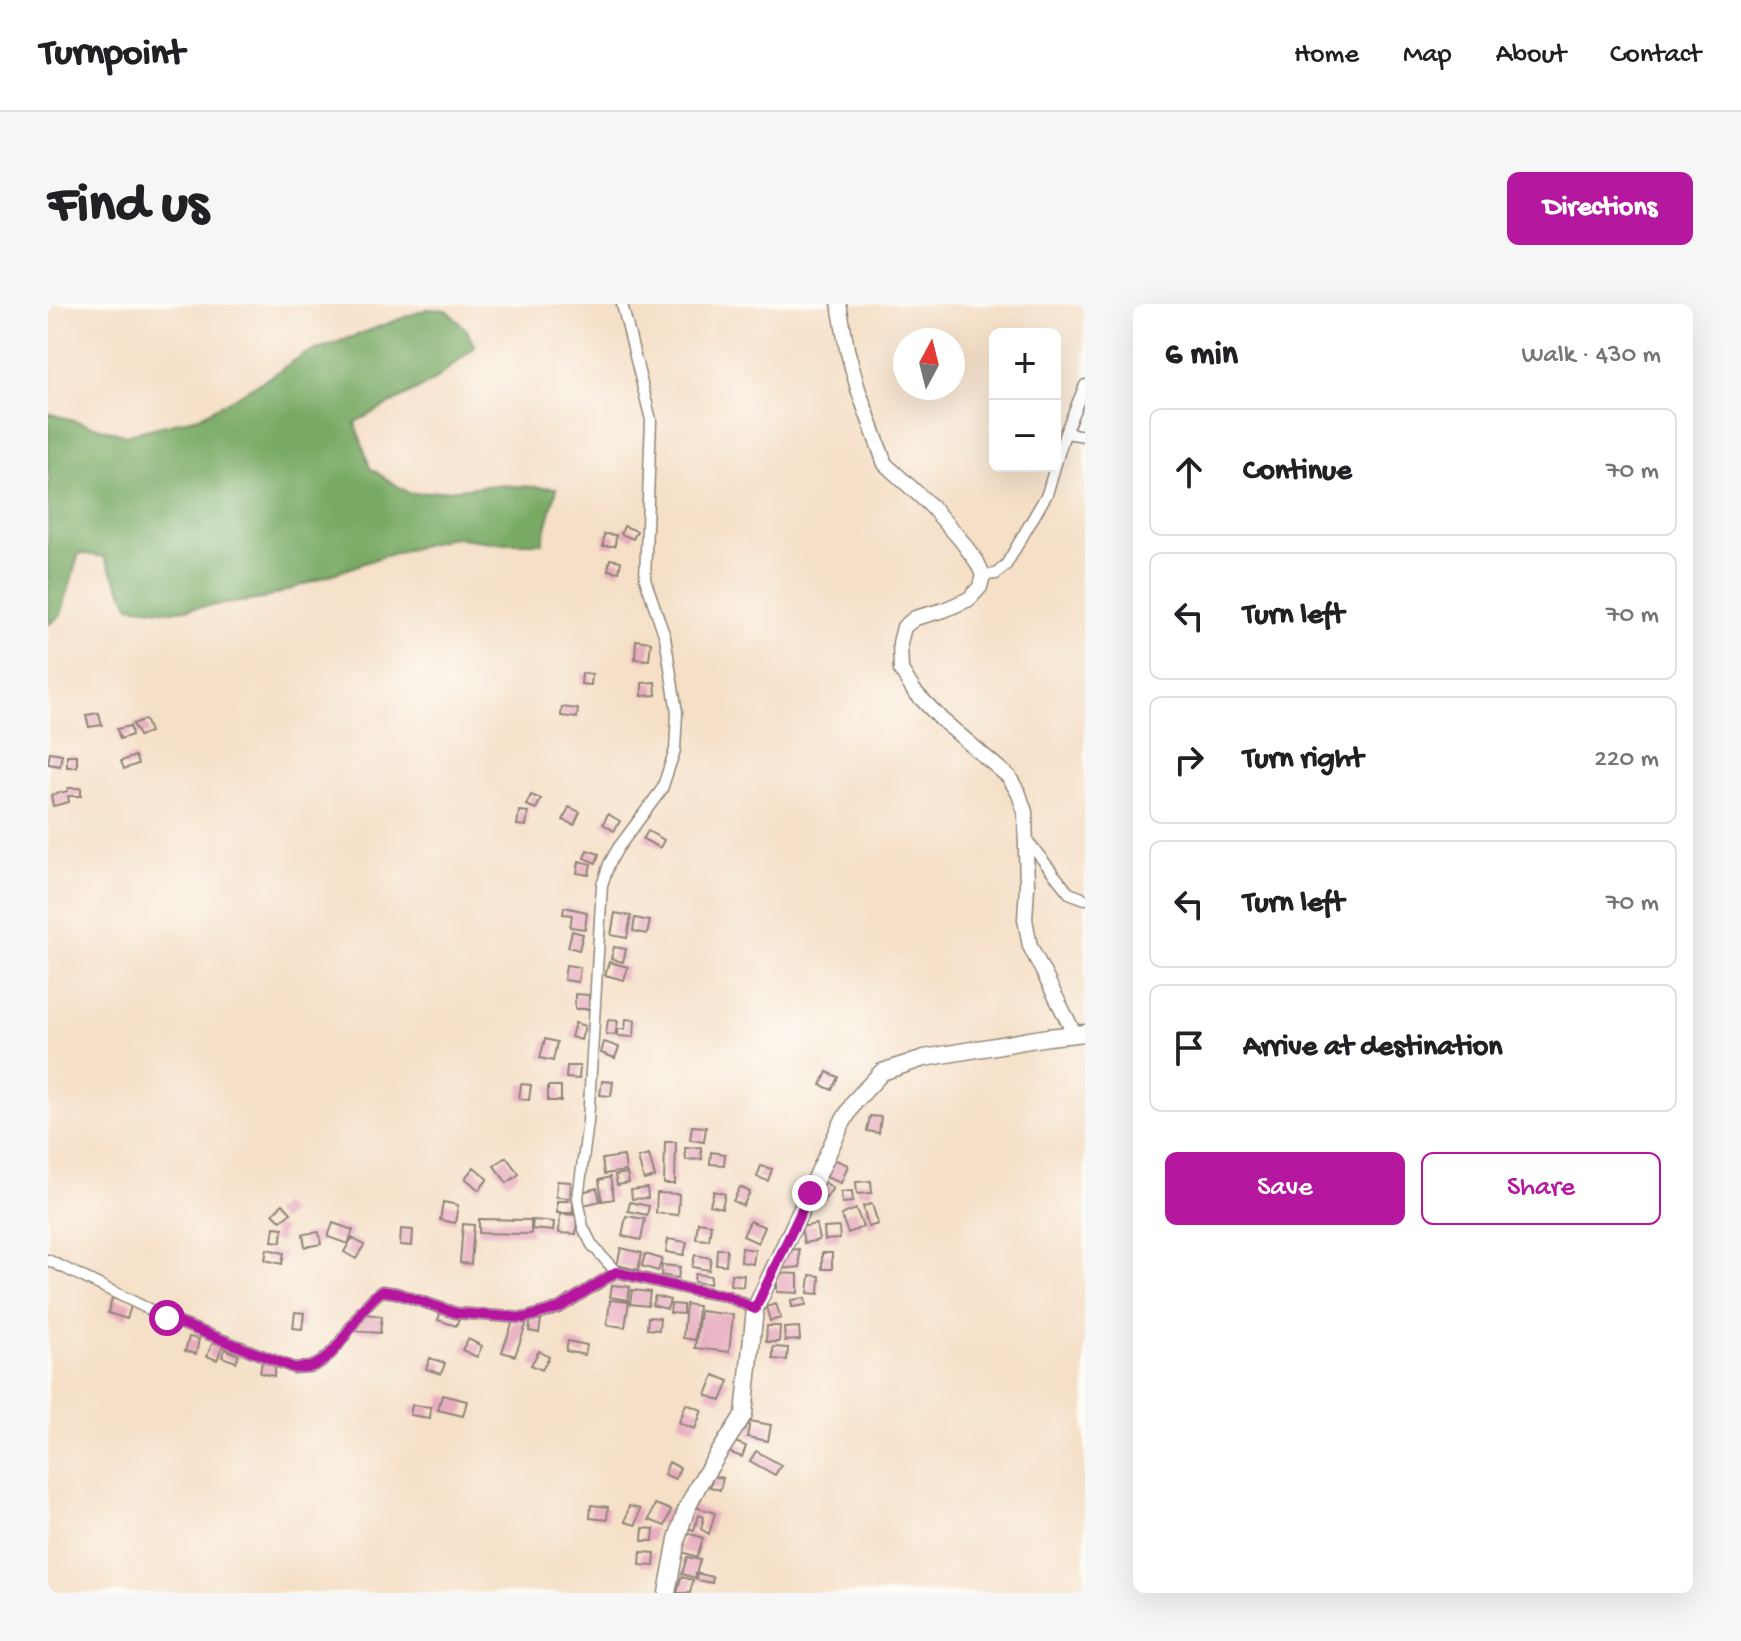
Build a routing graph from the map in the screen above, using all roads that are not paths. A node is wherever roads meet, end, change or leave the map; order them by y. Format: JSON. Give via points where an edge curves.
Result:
{"nodes":[{"id":1,"x":622,"y":304,"type":"edge"},
{"id":2,"x":839,"y":304,"type":"edge"},
{"id":3,"x":1085,"y":385,"type":"edge"},
{"id":4,"x":1065,"y":433,"type":"junction"},
{"id":5,"x":1085,"y":436,"type":"edge"},
{"id":6,"x":983,"y":575,"type":"junction"},
{"id":7,"x":1026,"y":839,"type":"junction"},
{"id":8,"x":1085,"y":899,"type":"edge"},
{"id":9,"x":1079,"y":1033,"type":"edge"},
{"id":10,"x":48,"y":1260,"type":"edge"},
{"id":11,"x":616,"y":1272,"type":"junction"},
{"id":12,"x":755,"y":1309,"type":"junction"},
{"id":13,"x":667,"y":1593,"type":"edge"}],
"edges":[{"from":1,"to":11,"type":"street","via":[[651,420],[645,579],[665,637],[677,712],[675,750],[662,789],[618,848],[602,885],[588,1122],[578,1198],[592,1245]]},
{"from":2,"to":6,"type":"main road","via":[[858,389],[885,464],[930,505]]},
{"from":3,"to":4,"type":"street"},
{"from":4,"to":5,"type":"street"},
{"from":4,"to":6,"type":"street","via":[[1047,494],[1006,565],[996,574]]},
{"from":6,"to":7,"type":"main road","via":[[969,599],[904,627],[901,670],[942,720],[1009,777],[1025,812]]},
{"from":7,"to":8,"type":"street","via":[[1069,893]]},
{"from":7,"to":9,"type":"main road","via":[[1030,946]]},
{"from":9,"to":12,"type":"main road","via":[[924,1058],[882,1072],[841,1125]]},
{"from":10,"to":11,"type":"street","via":[[167,1318],[294,1368],[312,1367],[330,1354],[368,1300],[382,1291],[456,1313],[524,1318],[559,1308]]},
{"from":11,"to":12,"type":"street","via":[[727,1296]]},
{"from":12,"to":13,"type":"main road","via":[[744,1414],[686,1510]]}]}
